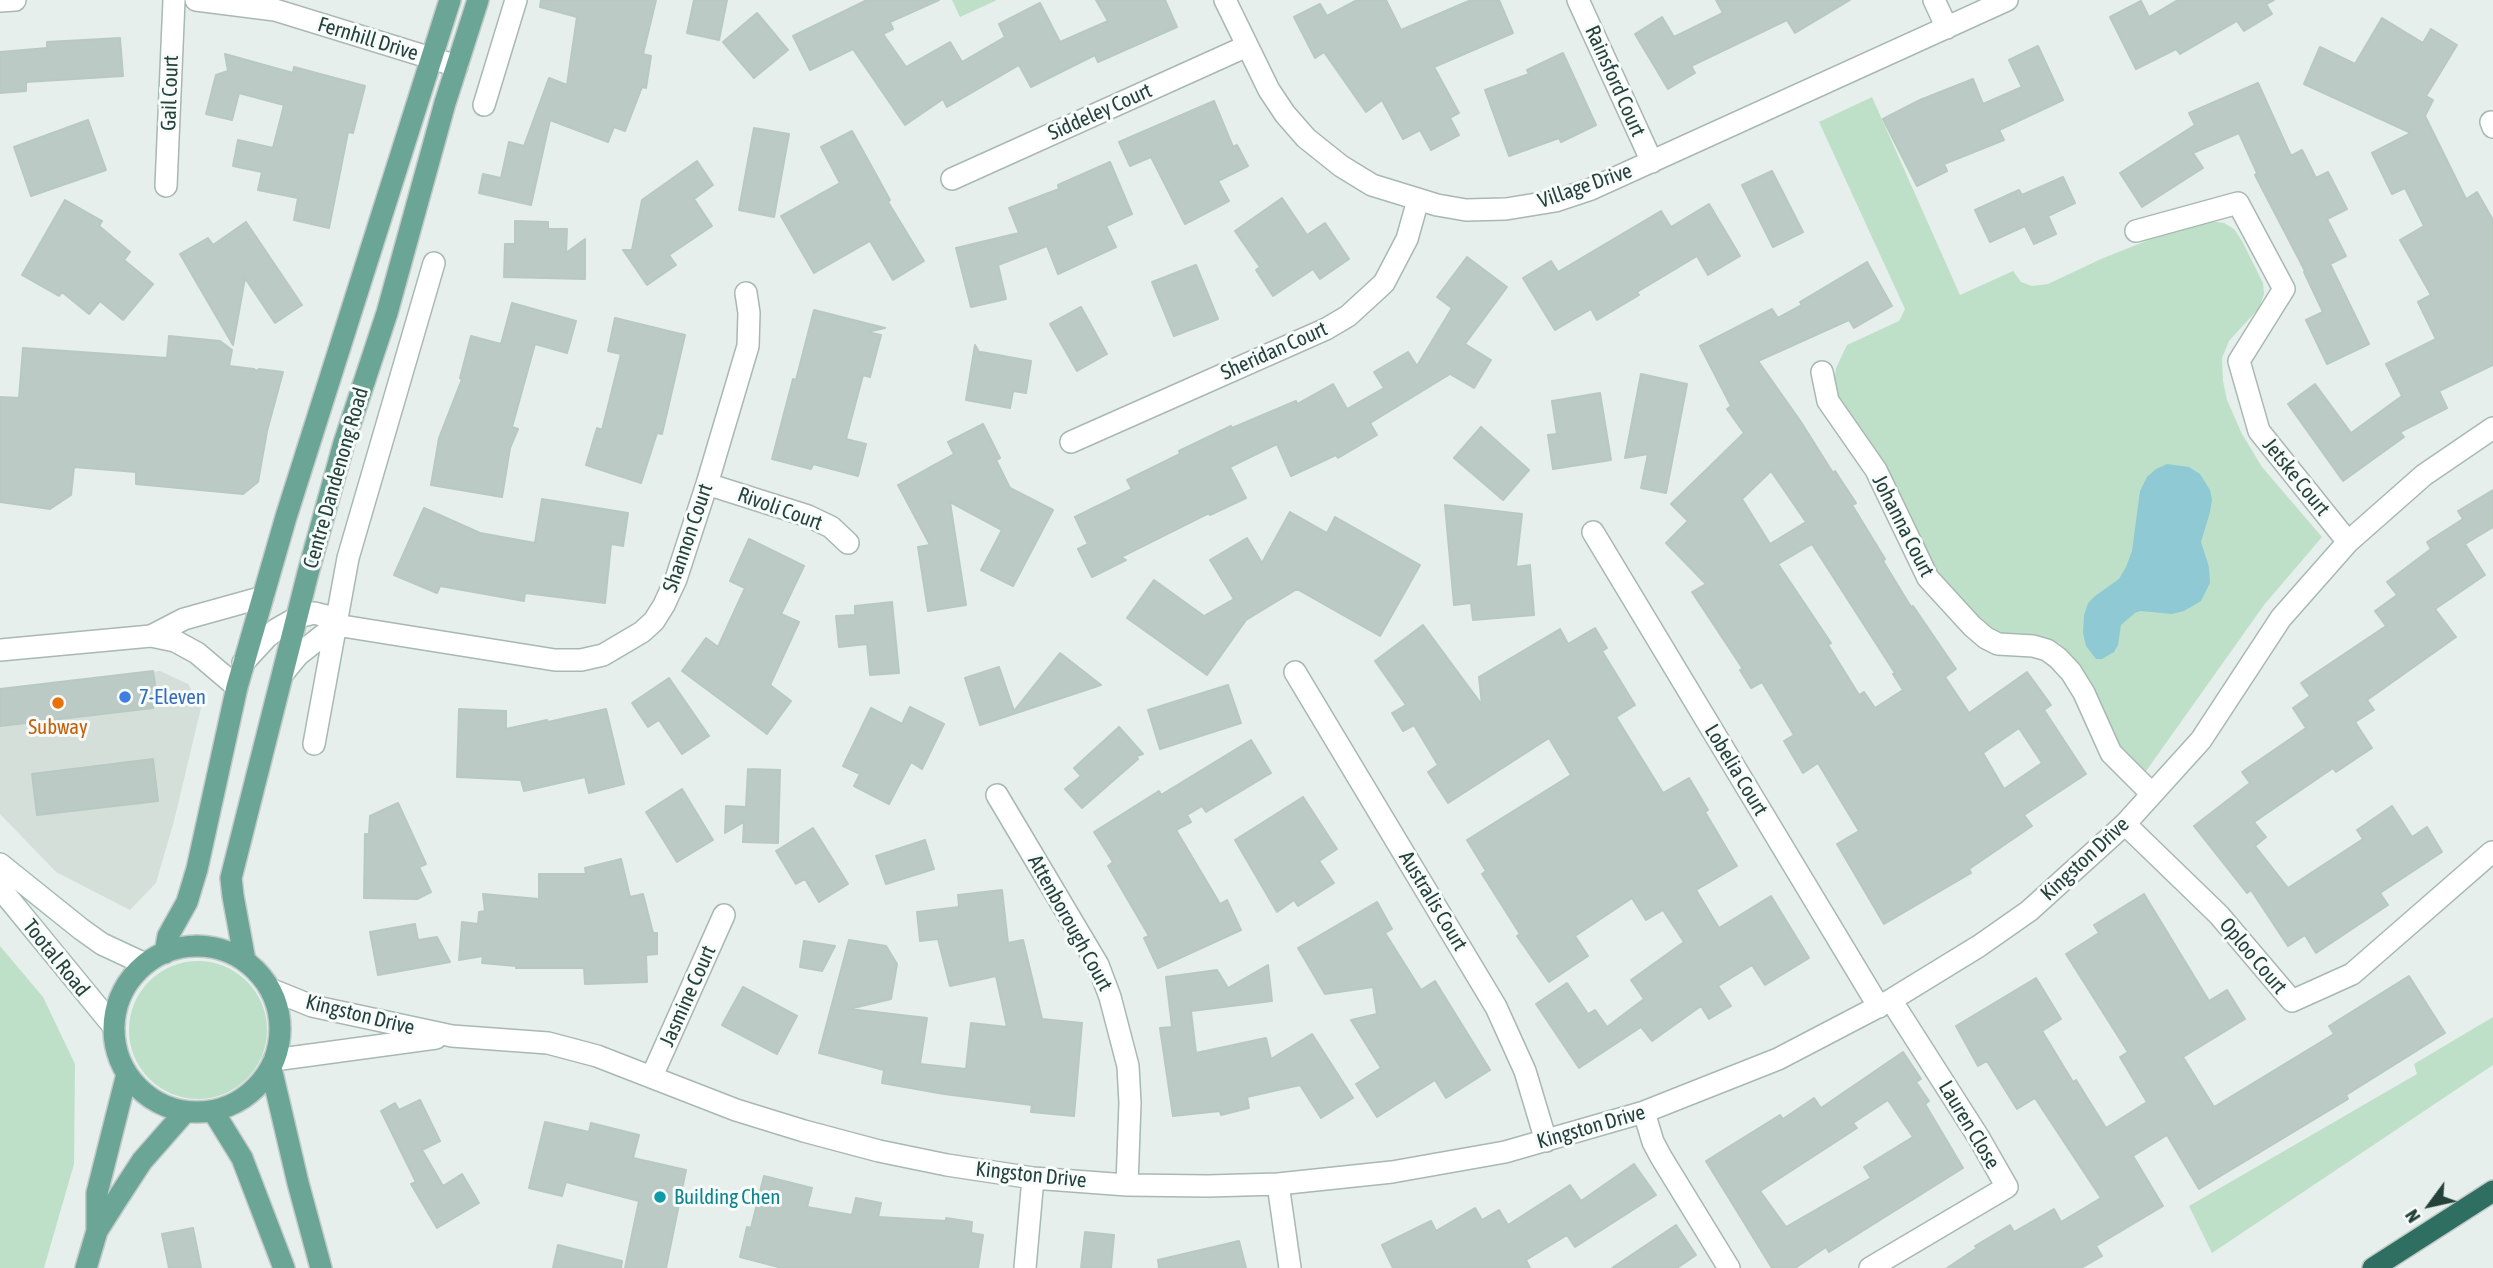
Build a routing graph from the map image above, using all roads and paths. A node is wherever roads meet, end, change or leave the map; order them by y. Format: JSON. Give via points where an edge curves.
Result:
{"nodes":[{"id":1,"x":15,"y":0,"type":"edge"},
{"id":2,"x":174,"y":0,"type":"edge"},
{"id":3,"x":197,"y":0,"type":"edge"},
{"id":4,"x":450,"y":0,"type":"edge"},
{"id":5,"x":478,"y":0,"type":"edge"},
{"id":6,"x":516,"y":0,"type":"edge"},
{"id":7,"x":1225,"y":0,"type":"edge"},
{"id":8,"x":1578,"y":0,"type":"edge"},
{"id":9,"x":1934,"y":0,"type":"edge"},
{"id":10,"x":2007,"y":0,"type":"edge"},
{"id":11,"x":0,"y":1,"type":"edge"},
{"id":12,"x":1947,"y":28,"type":"junction"},
{"id":13,"x":1247,"y":46,"type":"junction"},
{"id":14,"x":432,"y":59,"type":"junction"},
{"id":15,"x":457,"y":66,"type":"junction"},
{"id":16,"x":484,"y":105,"type":"dead end"},
{"id":17,"x":1652,"y":162,"type":"junction"},
{"id":18,"x":953,"y":179,"type":"dead end"},
{"id":19,"x":166,"y":186,"type":"dead end"},
{"id":20,"x":1418,"y":200,"type":"junction"},
{"id":21,"x":2136,"y":231,"type":"dead end"},
{"id":22,"x":434,"y":263,"type":"dead end"},
{"id":23,"x":746,"y":293,"type":"dead end"},
{"id":24,"x":1822,"y":373,"type":"dead end"},
{"id":25,"x":2493,"y":428,"type":"edge"},
{"id":26,"x":1071,"y":442,"type":"dead end"},
{"id":27,"x":707,"y":484,"type":"junction"},
{"id":28,"x":1593,"y":532,"type":"dead end"},
{"id":29,"x":2348,"y":542,"type":"junction"},
{"id":30,"x":848,"y":543,"type":"dead end"},
{"id":31,"x":263,"y":597,"type":"junction"},
{"id":32,"x":299,"y":617,"type":"junction"},
{"id":33,"x":336,"y":625,"type":"junction"},
{"id":34,"x":151,"y":636,"type":"junction"},
{"id":35,"x":0,"y":650,"type":"edge"},
{"id":36,"x":243,"y":663,"type":"junction"},
{"id":37,"x":284,"y":671,"type":"junction"},
{"id":38,"x":1295,"y":672,"type":"dead end"},
{"id":39,"x":237,"y":687,"type":"junction"},
{"id":40,"x":314,"y":744,"type":"dead end"},
{"id":41,"x":997,"y":794,"type":"dead end"},
{"id":42,"x":2152,"y":794,"type":"junction"},
{"id":43,"x":2125,"y":824,"type":"junction"},
{"id":44,"x":2492,"y":852,"type":"edge"},
{"id":45,"x":0,"y":864,"type":"edge"},
{"id":46,"x":0,"y":888,"type":"edge"},
{"id":47,"x":724,"y":915,"type":"dead end"},
{"id":48,"x":165,"y":953,"type":"junction"},
{"id":49,"x":245,"y":961,"type":"junction"},
{"id":50,"x":145,"y":964,"type":"junction"},
{"id":51,"x":270,"y":989,"type":"junction"},
{"id":52,"x":1885,"y":1004,"type":"junction"},
{"id":53,"x":114,"y":1027,"type":"junction"},
{"id":54,"x":452,"y":1036,"type":"junction"},
{"id":55,"x":273,"y":1064,"type":"junction"},
{"id":56,"x":127,"y":1074,"type":"junction"},
{"id":57,"x":652,"y":1076,"type":"junction"},
{"id":58,"x":213,"y":1111,"type":"junction"},
{"id":59,"x":186,"y":1112,"type":"junction"},
{"id":60,"x":1644,"y":1112,"type":"junction"},
{"id":61,"x":1546,"y":1141,"type":"junction"},
{"id":62,"x":1033,"y":1178,"type":"junction"},
{"id":63,"x":1278,"y":1184,"type":"junction"},
{"id":64,"x":1128,"y":1185,"type":"junction"},
{"id":65,"x":2493,"y":1191,"type":"edge"},
{"id":66,"x":97,"y":1231,"type":"junction"},
{"id":67,"x":86,"y":1268,"type":"edge"},
{"id":68,"x":284,"y":1268,"type":"edge"},
{"id":69,"x":321,"y":1268,"type":"edge"},
{"id":70,"x":1025,"y":1268,"type":"edge"},
{"id":71,"x":1290,"y":1268,"type":"edge"},
{"id":72,"x":1729,"y":1268,"type":"edge"},
{"id":73,"x":1870,"y":1268,"type":"edge"},
{"id":74,"x":2372,"y":1268,"type":"edge"}],
"edges":[{"from":1,"to":11,"type":"street"},
{"from":2,"to":19,"type":"street","name":"Gail Court"},
{"from":3,"to":14,"type":"street","name":"Fernhill Drive","via":[[275,10]]},
{"from":4,"to":14,"type":"main road","name":"Centre Dandenong Road"},
{"from":5,"to":15,"type":"main road","name":"Centre Dandenong Road"},
{"from":6,"to":16,"type":"street"},
{"from":7,"to":13,"type":"street","name":"Village Drive"},
{"from":8,"to":17,"type":"street","name":"Rainsford Court"},
{"from":9,"to":12,"type":"street"},
{"from":10,"to":12,"type":"street","name":"Village Drive"},
{"from":12,"to":17,"type":"street","name":"Village Drive"},
{"from":13,"to":18,"type":"street","name":"Siddeley Court"},
{"from":13,"to":20,"type":"street","name":"Village Drive","via":[[1284,114],[1307,138],[1372,185]]},
{"from":14,"to":15,"type":"street","name":"Fernhill Drive"},
{"from":14,"to":31,"type":"main road","name":"Centre Dandenong Road"},
{"from":15,"to":32,"type":"main road","name":"Centre Dandenong Road","via":[[387,313],[344,443]]},
{"from":17,"to":20,"type":"street","name":"Village Drive","via":[[1555,201],[1466,210]]},
{"from":20,"to":26,"type":"street","name":"Sheridan Court","via":[[1407,239],[1384,283],[1348,316]]},
{"from":21,"to":29,"type":"street","name":"Jetske Court","via":[[2238,203],[2284,289],[2239,360],[2259,431]]},
{"from":22,"to":33,"type":"street","name":"Centre Dandenong Road","via":[[348,558]]},
{"from":23,"to":27,"type":"street","name":"Shannon Court","via":[[748,346]]},
{"from":24,"to":42,"type":"street","name":"Johanna Court","via":[[1831,407],[1875,470],[1928,578],[1986,638],[1998,644],[2033,646],[2058,658],[2084,693],[2111,753]]},
{"from":25,"to":29,"type":"street","name":"Kingston Drive","via":[[2424,475]]},
{"from":27,"to":30,"type":"street","name":"Rivoli Court","via":[[808,516],[831,527]]},
{"from":27,"to":33,"type":"street","name":"Shannon Court","via":[[664,605],[642,632],[603,655],[555,660]]},
{"from":28,"to":52,"type":"street","name":"Lobelia Court"},
{"from":29,"to":42,"type":"street","name":"Kingston Drive","via":[[2281,618],[2201,740]]},
{"from":31,"to":34,"type":"street","via":[[184,619]]},
{"from":31,"to":36,"type":"main road","name":"Centre Dandenong Road"},
{"from":32,"to":33,"type":"street","name":"Shannon Court","via":[[314,613],[330,617]]},
{"from":32,"to":36,"type":"street","via":[[267,637]]},
{"from":32,"to":37,"type":"main road","name":"Centre Dandenong Road"},
{"from":33,"to":37,"type":"street"},
{"from":33,"to":40,"type":"street","name":"Centre Dandenong Road"},
{"from":34,"to":35,"type":"street"},
{"from":34,"to":39,"type":"street","via":[[175,641],[197,653]]},
{"from":36,"to":39,"type":"main road","name":"Centre Dandenong Road"},
{"from":37,"to":49,"type":"main road","name":"Centre Dandenong Road","via":[[231,878]]},
{"from":38,"to":61,"type":"street","name":"Australis Court","via":[[1496,1007],[1525,1071]]},
{"from":39,"to":48,"type":"main road","name":"Centre Dandenong Road","via":[[197,869]]},
{"from":41,"to":64,"type":"street","name":"Attenborough Court","via":[[1098,965],[1111,997],[1128,1066]]},
{"from":42,"to":43,"type":"street","name":"Kingston Drive"},
{"from":43,"to":44,"type":"street","name":"Oploo Court","via":[[2219,915],[2292,1001],[2352,974]]},
{"from":43,"to":52,"type":"street","name":"Kingston Drive","via":[[2029,911]]},
{"from":45,"to":50,"type":"street","name":"Tootal Road","via":[[102,944]]},
{"from":46,"to":53,"type":"street","name":"Tootal Road"},
{"from":47,"to":57,"type":"street","name":"Jasmine Court"},
{"from":48,"to":49,"type":"main road","via":[[180,947],[206,947]]},
{"from":48,"to":50,"type":"main road"},
{"from":49,"to":51,"type":"main road"},
{"from":50,"to":53,"type":"main road","via":[[125,988]]},
{"from":51,"to":54,"type":"street","name":"Kingston Drive","via":[[313,1006]]},
{"from":51,"to":55,"type":"main road","via":[[280,1024]]},
{"from":52,"to":60,"type":"street","name":"Kingston Drive","via":[[1779,1059]]},
{"from":52,"to":73,"type":"street","name":"Lauren Close","via":[[1979,1138],[2007,1187]]},
{"from":53,"to":56,"type":"main road","via":[[118,1056]]},
{"from":54,"to":55,"type":"street","name":"Kingston Drive"},
{"from":54,"to":57,"type":"street","name":"Kingston Drive","via":[[548,1043]]},
{"from":55,"to":58,"type":"main road","via":[[251,1093]]},
{"from":55,"to":69,"type":"main road"},
{"from":56,"to":59,"type":"main road","via":[[152,1099]]},
{"from":56,"to":66,"type":"main road","via":[[97,1193]]},
{"from":57,"to":62,"type":"street","name":"Kingston Drive","via":[[736,1110],[854,1144]]},
{"from":58,"to":59,"type":"main road"},
{"from":58,"to":68,"type":"main road","via":[[242,1158]]},
{"from":59,"to":66,"type":"main road","via":[[142,1161]]},
{"from":60,"to":61,"type":"street","name":"Kingston Drive"},
{"from":60,"to":72,"type":"street","via":[[1661,1157]]},
{"from":61,"to":63,"type":"street","name":"Kingston Drive","via":[[1392,1172]]},
{"from":62,"to":64,"type":"street","name":"Kingston Drive"},
{"from":62,"to":70,"type":"street"},
{"from":63,"to":64,"type":"street","name":"Kingston Drive"},
{"from":63,"to":71,"type":"street"},
{"from":65,"to":74,"type":"highway"},
{"from":66,"to":67,"type":"main road"}]}
